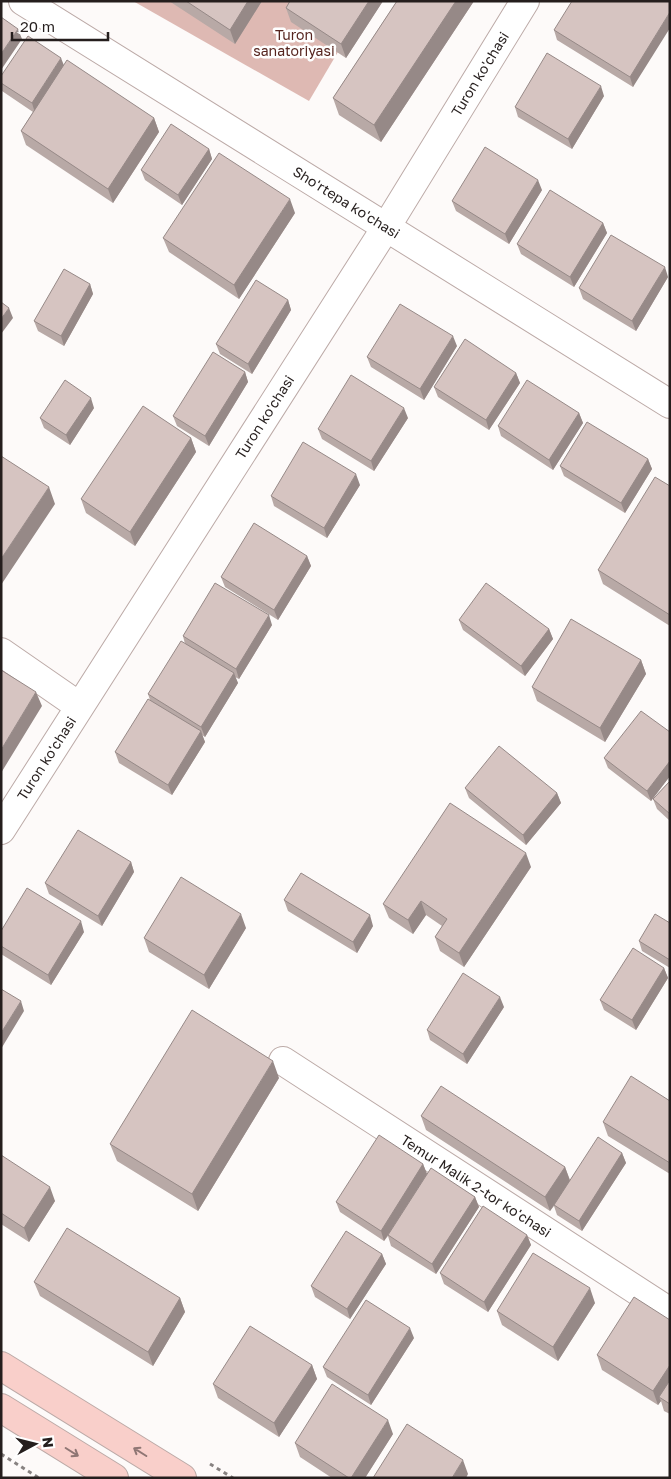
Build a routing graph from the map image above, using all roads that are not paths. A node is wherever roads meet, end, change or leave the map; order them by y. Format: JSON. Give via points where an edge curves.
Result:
{"nodes":[{"id":1,"x":22,"y":1,"type":"edge"},
{"id":2,"x":525,"y":1,"type":"edge"},
{"id":3,"x":386,"y":229,"type":"junction"},
{"id":4,"x":670,"y":404,"type":"edge"},
{"id":5,"x":1,"y":652,"type":"edge"},
{"id":6,"x":79,"y":706,"type":"junction"},
{"id":7,"x":1,"y":830,"type":"edge"},
{"id":8,"x":283,"y":1060,"type":"dead end"},
{"id":9,"x":670,"y":1312,"type":"edge"},
{"id":10,"x":1,"y":1366,"type":"edge"},
{"id":11,"x":1,"y":1408,"type":"edge"},
{"id":12,"x":114,"y":1478,"type":"edge"},
{"id":13,"x":182,"y":1478,"type":"edge"}],
"edges":[{"from":1,"to":3,"type":"street","name":"Sho'rtepa ko'chasi"},
{"from":2,"to":3,"type":"street","name":"Turon ko'chasi"},
{"from":3,"to":4,"type":"street","name":"Sho'rtepa ko'chasi"},
{"from":3,"to":6,"type":"street","name":"Turon ko'chasi"},
{"from":5,"to":6,"type":"street"},
{"from":6,"to":7,"type":"street","name":"Turon ko'chasi"},
{"from":8,"to":9,"type":"street","name":"Temur Malik 2-tor ko'chasi"},
{"from":13,"to":10,"type":"main road","one_way":true},
{"from":11,"to":12,"type":"main road","one_way":true}]}
